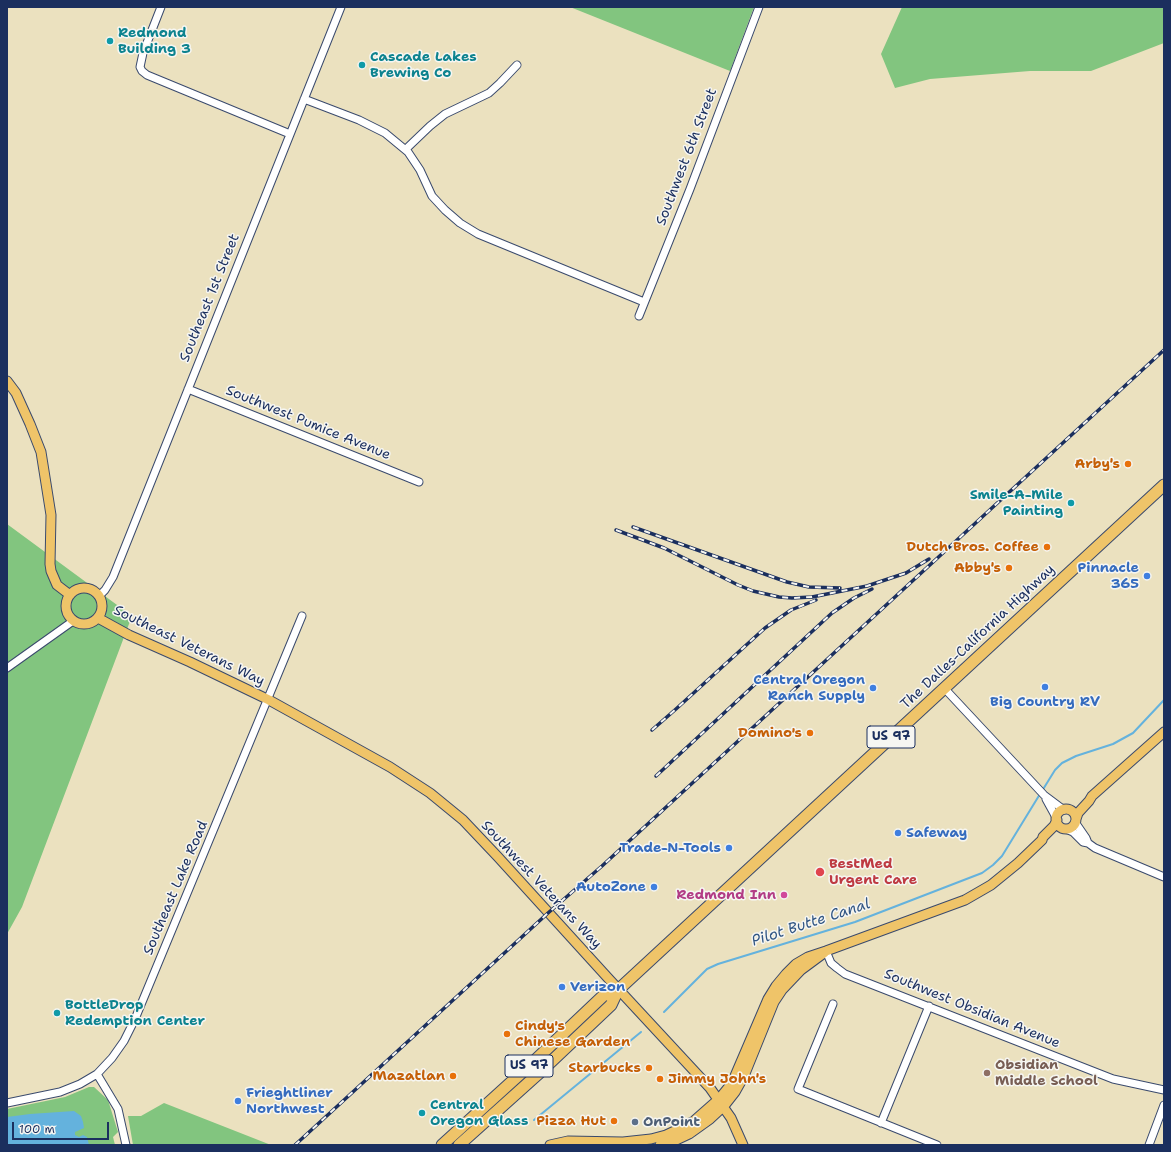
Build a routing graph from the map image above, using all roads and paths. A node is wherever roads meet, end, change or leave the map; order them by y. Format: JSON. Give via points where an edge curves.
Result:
{"nodes":[{"id":1,"x":161,"y":7,"type":"edge"},
{"id":2,"x":341,"y":7,"type":"edge"},
{"id":3,"x":760,"y":7,"type":"edge"},
{"id":4,"x":517,"y":65,"type":"dead end"},
{"id":5,"x":304,"y":99,"type":"junction"},
{"id":6,"x":290,"y":134,"type":"junction"},
{"id":7,"x":406,"y":149,"type":"junction"},
{"id":8,"x":644,"y":302,"type":"junction"},
{"id":9,"x":639,"y":316,"type":"dead end"},
{"id":10,"x":7,"y":381,"type":"edge"},
{"id":11,"x":188,"y":389,"type":"junction"},
{"id":12,"x":419,"y":482,"type":"dead end"},
{"id":13,"x":1164,"y":486,"type":"edge"},
{"id":14,"x":70,"y":595,"type":"junction"},
{"id":15,"x":99,"y":596,"type":"junction"},
{"id":16,"x":302,"y":616,"type":"dead end"},
{"id":17,"x":98,"y":618,"type":"junction"},
{"id":18,"x":73,"y":620,"type":"junction"},
{"id":19,"x":7,"y":668,"type":"edge"},
{"id":20,"x":945,"y":689,"type":"junction"},
{"id":21,"x":269,"y":700,"type":"junction"},
{"id":22,"x":1164,"y":732,"type":"edge"},
{"id":23,"x":1044,"y":795,"type":"junction"},
{"id":24,"x":1092,"y":796,"type":"junction"},
{"id":25,"x":1066,"y":810,"type":"junction"},
{"id":26,"x":1057,"y":819,"type":"junction"},
{"id":27,"x":1076,"y":821,"type":"junction"},
{"id":28,"x":1065,"y":829,"type":"junction"},
{"id":29,"x":1042,"y":840,"type":"junction"},
{"id":30,"x":1088,"y":843,"type":"junction"},
{"id":31,"x":1164,"y":877,"type":"edge"},
{"id":32,"x":826,"y":951,"type":"junction"},
{"id":33,"x":618,"y":990,"type":"junction"},
{"id":34,"x":833,"y":1004,"type":"dead end"},
{"id":35,"x":929,"y":1006,"type":"junction"},
{"id":36,"x":97,"y":1074,"type":"junction"},
{"id":37,"x":1164,"y":1090,"type":"edge"},
{"id":38,"x":721,"y":1102,"type":"junction"},
{"id":39,"x":7,"y":1103,"type":"edge"},
{"id":40,"x":1164,"y":1105,"type":"edge"},
{"id":41,"x":881,"y":1123,"type":"junction"},
{"id":42,"x":126,"y":1145,"type":"edge"},
{"id":43,"x":442,"y":1145,"type":"edge"},
{"id":44,"x":459,"y":1145,"type":"edge"},
{"id":45,"x":550,"y":1145,"type":"edge"},
{"id":46,"x":660,"y":1145,"type":"edge"},
{"id":47,"x":743,"y":1145,"type":"edge"},
{"id":48,"x":937,"y":1145,"type":"edge"},
{"id":49,"x":1148,"y":1145,"type":"edge"}],
"edges":[{"from":1,"to":6,"type":"street","via":[[143,53],[140,67],[142,71]]},
{"from":2,"to":5,"type":"street","name":"Southeast 1st Street"},
{"from":3,"to":8,"type":"street","name":"Southwest 6th Street"},
{"from":4,"to":7,"type":"street","via":[[489,93],[445,114]]},
{"from":5,"to":6,"type":"street","name":"Southeast 1st Street"},
{"from":5,"to":7,"type":"street","via":[[372,126]]},
{"from":6,"to":11,"type":"street","name":"Southeast 1st Street"},
{"from":7,"to":8,"type":"street","via":[[420,170],[432,196],[460,223],[478,234]]},
{"from":8,"to":9,"type":"street","name":"Southwest 6th Street"},
{"from":10,"to":14,"type":"main road","via":[[16,393],[41,452],[51,515],[51,571],[57,585]]},
{"from":11,"to":12,"type":"street","name":"Southwest Pumice Avenue"},
{"from":11,"to":15,"type":"street","name":"Southeast 1st Street","via":[[112,577]]},
{"from":13,"to":20,"type":"highway","name":"The Dalles-California Highway","number":"US 97"},
{"from":14,"to":15,"type":"main road","via":[[85,588]]},
{"from":14,"to":18,"type":"main road","via":[[66,611]]},
{"from":15,"to":17,"type":"main road","via":[[102,607]]},
{"from":16,"to":21,"type":"street","name":"Southeast Lake Road"},
{"from":17,"to":18,"type":"main road","via":[[89,624]]},
{"from":17,"to":21,"type":"main road","name":"Southeast Veterans Way"},
{"from":18,"to":19,"type":"street"},
{"from":20,"to":23,"type":"street"},
{"from":20,"to":33,"type":"highway","name":"The Dalles-California Highway","number":"US 97"},
{"from":21,"to":33,"type":"main road","name":"Southwest Veterans Way","via":[[390,767],[430,793],[463,820]]},
{"from":21,"to":36,"type":"street","name":"Southeast Lake Road","via":[[135,1019],[120,1047]]},
{"from":22,"to":24,"type":"main road"},
{"from":23,"to":25,"type":"street"},
{"from":23,"to":26,"type":"street"},
{"from":24,"to":25,"type":"main road"},
{"from":24,"to":27,"type":"main road","via":[[1078,813]]},
{"from":25,"to":26,"type":"main road","via":[[1060,812]]},
{"from":25,"to":27,"type":"main road","via":[[1074,813]]},
{"from":26,"to":28,"type":"main road","via":[[1059,826]]},
{"from":26,"to":29,"type":"main road"},
{"from":27,"to":28,"type":"main road"},
{"from":27,"to":30,"type":"street"},
{"from":28,"to":29,"type":"main road","via":[[1058,830],[1047,840]]},
{"from":28,"to":30,"type":"street"},
{"from":29,"to":32,"type":"main road","via":[[1002,876],[965,900]]},
{"from":30,"to":31,"type":"street"},
{"from":32,"to":35,"type":"street","name":"Southwest Obsidian Avenue","via":[[831,963],[845,974]]},
{"from":32,"to":38,"type":"main road","via":[[796,964],[776,986]]},
{"from":33,"to":38,"type":"main road","name":"Southwest Veterans Way"},
{"from":33,"to":43,"type":"highway","name":"The Dalles-California Highway","number":"US 97","via":[[603,996]]},
{"from":33,"to":44,"type":"highway","name":"The Dalles-California Highway","number":"US 97","via":[[611,1005]]},
{"from":34,"to":41,"type":"street","via":[[798,1089]]},
{"from":35,"to":37,"type":"street","name":"Southwest Obsidian Avenue","via":[[1113,1079]]},
{"from":35,"to":41,"type":"street"},
{"from":36,"to":39,"type":"street","name":"Southeast Lake Road","via":[[60,1092]]},
{"from":36,"to":42,"type":"street","via":[[118,1109]]},
{"from":38,"to":45,"type":"main road","via":[[683,1128],[651,1139],[623,1142],[568,1141]]},
{"from":38,"to":46,"type":"main road","via":[[710,1119],[689,1134]]},
{"from":38,"to":47,"type":"main road","name":"Southwest Veterans Way","via":[[737,1128]]},
{"from":40,"to":49,"type":"street"},
{"from":41,"to":48,"type":"street"}]}
